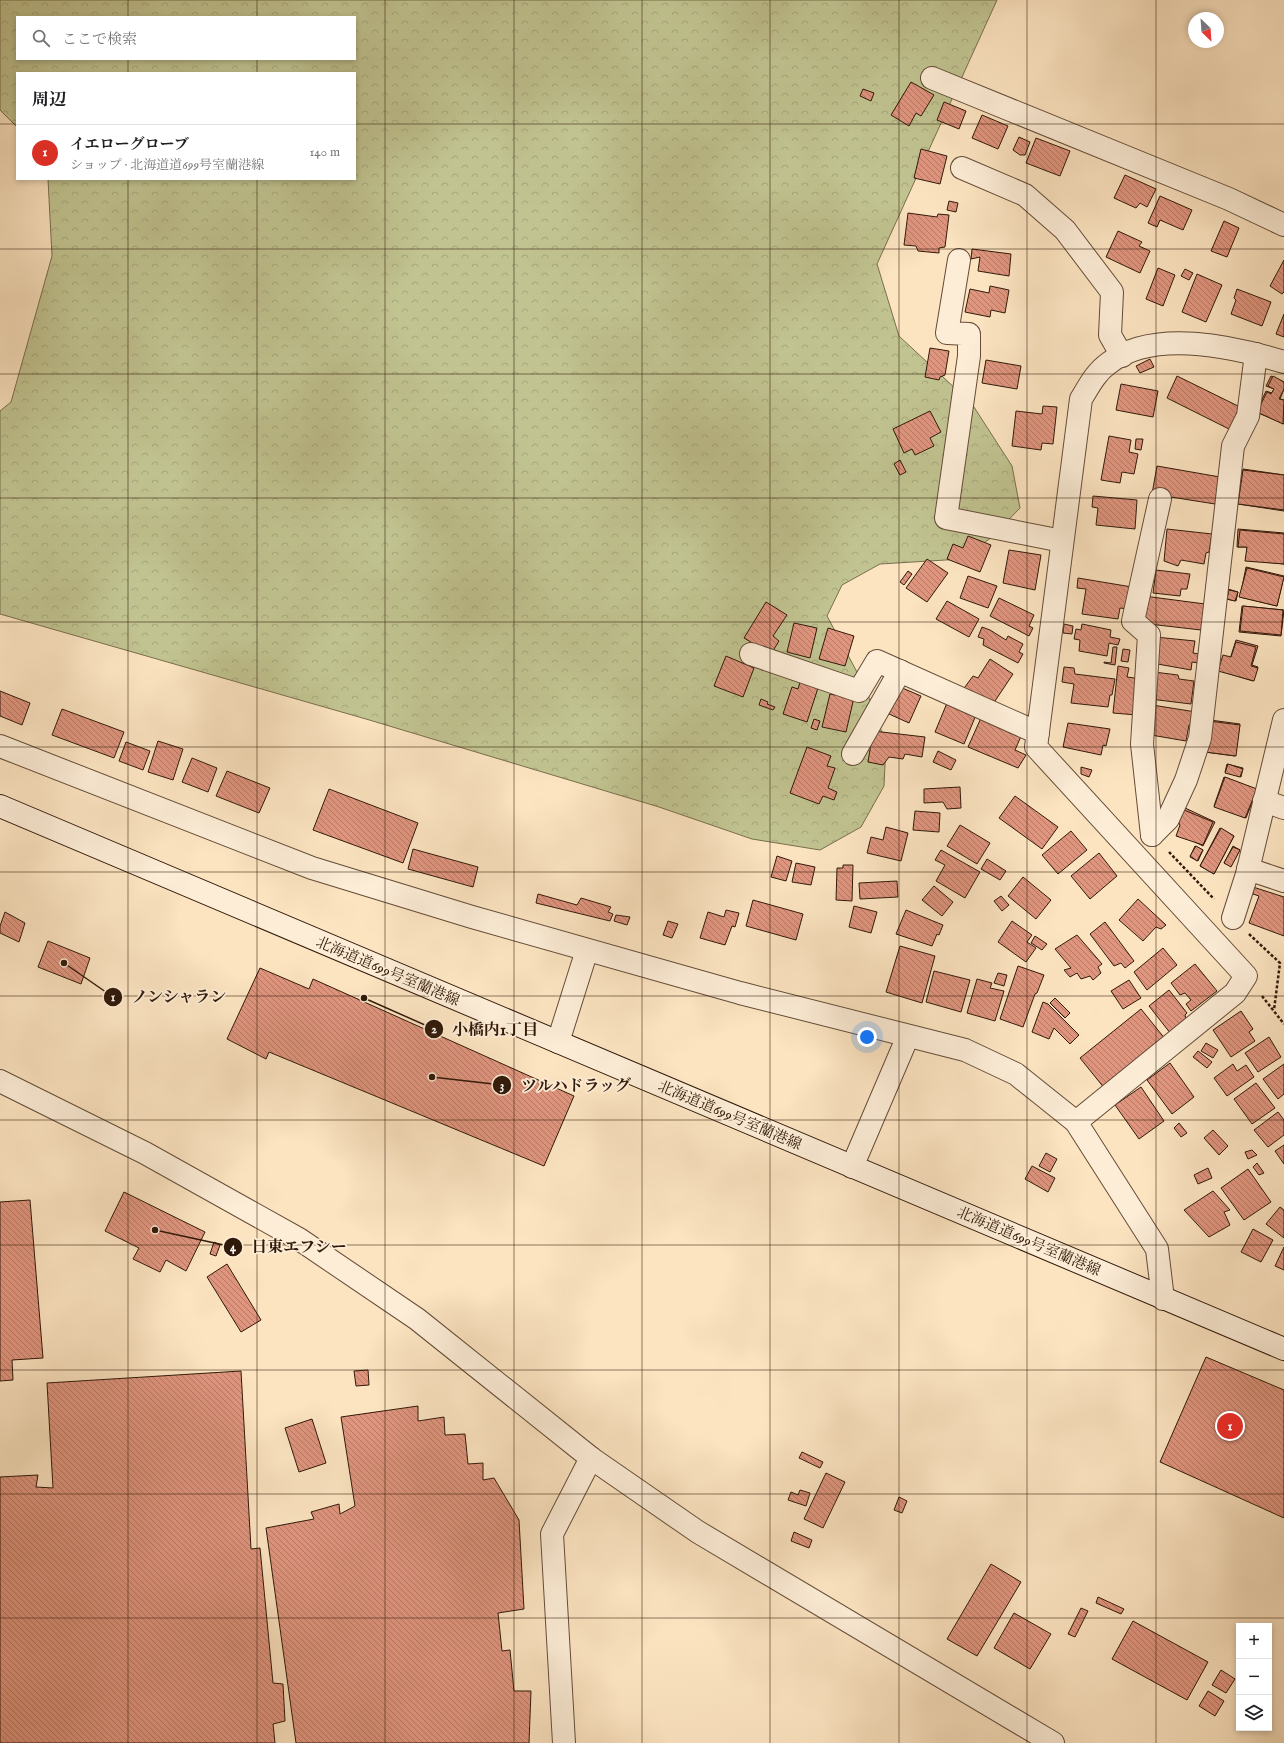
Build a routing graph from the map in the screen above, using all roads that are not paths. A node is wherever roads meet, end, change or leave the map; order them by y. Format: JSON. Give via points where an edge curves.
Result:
{"nodes":[{"id":1,"x":932,"y":78,"type":"dead end"},
{"id":2,"x":962,"y":168,"type":"dead end"},
{"id":3,"x":1284,"y":225,"type":"edge"},
{"id":4,"x":959,"y":260,"type":"dead end"},
{"id":5,"x":1256,"y":354,"type":"junction"},
{"id":6,"x":1122,"y":356,"type":"junction"},
{"id":7,"x":1284,"y":362,"type":"edge"},
{"id":8,"x":1160,"y":499,"type":"dead end"},
{"id":9,"x":1062,"y":541,"type":"junction"},
{"id":10,"x":751,"y":654,"type":"dead end"},
{"id":11,"x":900,"y":671,"type":"junction"},
{"id":12,"x":1284,"y":720,"type":"edge"},
{"id":13,"x":1038,"y":733,"type":"junction"},
{"id":14,"x":0,"y":746,"type":"edge"},
{"id":15,"x":853,"y":754,"type":"dead end"},
{"id":16,"x":1274,"y":804,"type":"edge"},
{"id":17,"x":0,"y":806,"type":"edge"},
{"id":18,"x":1248,"y":869,"type":"junction"},
{"id":19,"x":1284,"y":881,"type":"edge"},
{"id":20,"x":1233,"y":918,"type":"dead end"},
{"id":21,"x":586,"y":950,"type":"junction"},
{"id":22,"x":908,"y":1036,"type":"junction"},
{"id":23,"x":558,"y":1042,"type":"junction"},
{"id":24,"x":0,"y":1081,"type":"edge"},
{"id":25,"x":1076,"y":1122,"type":"junction"},
{"id":26,"x":852,"y":1167,"type":"junction"},
{"id":27,"x":1162,"y":1299,"type":"junction"},
{"id":28,"x":1284,"y":1349,"type":"edge"},
{"id":29,"x":591,"y":1458,"type":"junction"},
{"id":30,"x":564,"y":1743,"type":"edge"},
{"id":31,"x":1053,"y":1743,"type":"edge"}],
"edges":[{"from":1,"to":3,"type":"street","via":[[1229,199]]},
{"from":2,"to":6,"type":"street","via":[[1025,195],[1065,230],[1112,292],[1110,336]]},
{"from":4,"to":9,"type":"street","via":[[947,333],[969,334],[969,356],[946,518]]},
{"from":5,"to":6,"type":"street","via":[[1181,342],[1139,348]]},
{"from":5,"to":7,"type":"street"},
{"from":5,"to":8,"type":"street","via":[[1248,416],[1233,446],[1200,738],[1186,780],[1168,819],[1152,835],[1142,744],[1149,635],[1133,621]]},
{"from":6,"to":9,"type":"street","via":[[1096,374],[1081,399]]},
{"from":9,"to":13,"type":"street"},
{"from":10,"to":11,"type":"street","via":[[859,690],[877,661]]},
{"from":11,"to":13,"type":"street"},
{"from":11,"to":15,"type":"street"},
{"from":12,"to":16,"type":"street"},
{"from":13,"to":25,"type":"street","via":[[1036,747],[1246,976],[1235,993]]},
{"from":14,"to":21,"type":"street","via":[[312,868]]},
{"from":16,"to":18,"type":"street"},
{"from":17,"to":23,"type":"street","name":"北海道道699号室蘭港線"},
{"from":18,"to":19,"type":"street"},
{"from":18,"to":20,"type":"street"},
{"from":21,"to":22,"type":"street"},
{"from":21,"to":23,"type":"street"},
{"from":22,"to":25,"type":"street","via":[[965,1050],[1016,1074]]},
{"from":22,"to":26,"type":"street"},
{"from":23,"to":26,"type":"street","name":"北海道道699号室蘭港線"},
{"from":24,"to":29,"type":"street","via":[[145,1153],[299,1239],[417,1319]]},
{"from":25,"to":27,"type":"street","via":[[1157,1249]]},
{"from":26,"to":27,"type":"street","name":"北海道道699号室蘭港線"},
{"from":27,"to":28,"type":"street","name":"北海道道699号室蘭港線"},
{"from":29,"to":30,"type":"street","via":[[552,1534]]},
{"from":29,"to":31,"type":"street","via":[[698,1532]]}]}
